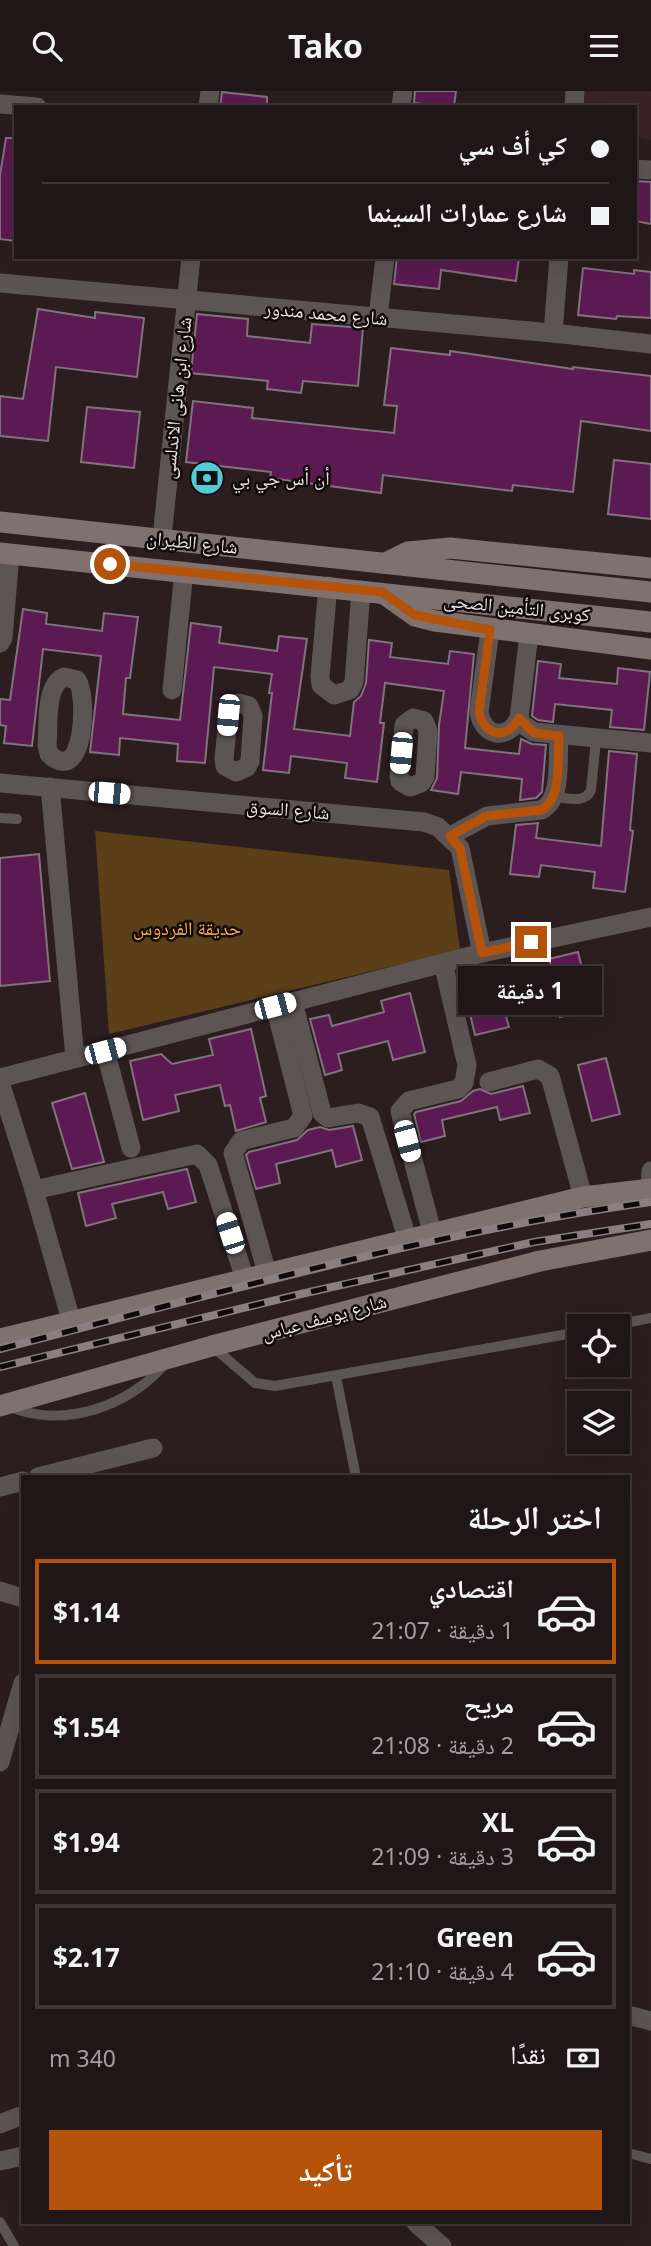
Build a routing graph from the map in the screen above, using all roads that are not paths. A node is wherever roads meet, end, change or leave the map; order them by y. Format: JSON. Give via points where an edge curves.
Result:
{"nodes":[{"id":1,"x":4,"y":100,"type":"edge"},
{"id":2,"x":28,"y":105,"type":"edge"},
{"id":3,"x":191,"y":259,"type":"edge"},
{"id":4,"x":385,"y":259,"type":"edge"},
{"id":5,"x":559,"y":259,"type":"edge"},
{"id":6,"x":0,"y":283,"type":"edge"},
{"id":7,"x":186,"y":302,"type":"junction"},
{"id":8,"x":378,"y":317,"type":"junction"},
{"id":9,"x":553,"y":333,"type":"junction"},
{"id":10,"x":651,"y":344,"type":"edge"},
{"id":11,"x":0,"y":522,"type":"edge"},
{"id":12,"x":162,"y":538,"type":"junction"},
{"id":13,"x":5,"y":553,"type":"edge"},
{"id":14,"x":384,"y":564,"type":"junction"},
{"id":15,"x":651,"y":568,"type":"edge"},
{"id":16,"x":184,"y":571,"type":"junction"},
{"id":17,"x":328,"y":586,"type":"junction"},
{"id":18,"x":361,"y":590,"type":"junction"},
{"id":19,"x":382,"y":592,"type":"junction"},
{"id":20,"x":651,"y":592,"type":"edge"},
{"id":21,"x":651,"y":622,"type":"edge"},
{"id":22,"x":490,"y":630,"type":"junction"},
{"id":23,"x":528,"y":634,"type":"junction"},
{"id":24,"x":0,"y":643,"type":"edge"},
{"id":25,"x":651,"y":649,"type":"edge"},
{"id":26,"x":172,"y":690,"type":"dead end"},
{"id":27,"x":519,"y":718,"type":"junction"},
{"id":28,"x":559,"y":736,"type":"junction"},
{"id":29,"x":596,"y":739,"type":"junction"},
{"id":30,"x":651,"y":743,"type":"edge"},
{"id":31,"x":61,"y":761,"type":"dead end"},
{"id":32,"x":236,"y":772,"type":"dead end"},
{"id":33,"x":0,"y":783,"type":"edge"},
{"id":34,"x":410,"y":787,"type":"dead end"},
{"id":35,"x":55,"y":788,"type":"junction"},
{"id":36,"x":555,"y":797,"type":"junction"},
{"id":37,"x":233,"y":804,"type":"junction"},
{"id":38,"x":0,"y":818,"type":"edge"},
{"id":39,"x":18,"y":819,"type":"dead end"},
{"id":40,"x":409,"y":820,"type":"junction"},
{"id":41,"x":450,"y":836,"type":"junction"},
{"id":42,"x":651,"y":916,"type":"edge"},
{"id":43,"x":482,"y":953,"type":"junction"},
{"id":44,"x":443,"y":963,"type":"junction"},
{"id":45,"x":284,"y":1004,"type":"junction"},
{"id":46,"x":105,"y":1051,"type":"junction"},
{"id":47,"x":75,"y":1058,"type":"junction"},
{"id":48,"x":0,"y":1080,"type":"edge"},
{"id":49,"x":489,"y":1082,"type":"dead end"},
{"id":50,"x":131,"y":1148,"type":"dead end"},
{"id":51,"x":651,"y":1171,"type":"edge"},
{"id":52,"x":651,"y":1189,"type":"edge"},
{"id":53,"x":34,"y":1190,"type":"junction"},
{"id":54,"x":583,"y":1196,"type":"junction"},
{"id":55,"x":432,"y":1232,"type":"junction"},
{"id":56,"x":407,"y":1238,"type":"junction"},
{"id":57,"x":651,"y":1241,"type":"edge"},
{"id":58,"x":267,"y":1273,"type":"junction"},
{"id":59,"x":245,"y":1279,"type":"junction"},
{"id":60,"x":651,"y":1318,"type":"edge"},
{"id":61,"x":71,"y":1321,"type":"junction"},
{"id":62,"x":630,"y":1322,"type":"edge"},
{"id":63,"x":567,"y":1334,"type":"edge"},
{"id":64,"x":0,"y":1339,"type":"edge"},
{"id":65,"x":212,"y":1346,"type":"junction"},
{"id":66,"x":336,"y":1376,"type":"junction"},
{"id":67,"x":2,"y":1405,"type":"edge"},
{"id":68,"x":153,"y":1448,"type":"dead end"},
{"id":69,"x":46,"y":1475,"type":"edge"},
{"id":70,"x":356,"y":1475,"type":"edge"},
{"id":71,"x":21,"y":1482,"type":"edge"},
{"id":72,"x":0,"y":1487,"type":"edge"},
{"id":73,"x":0,"y":1591,"type":"edge"},
{"id":74,"x":21,"y":1597,"type":"edge"},
{"id":75,"x":21,"y":1696,"type":"edge"},
{"id":76,"x":16,"y":1729,"type":"edge"},
{"id":77,"x":0,"y":1762,"type":"edge"},
{"id":78,"x":630,"y":2016,"type":"edge"},
{"id":79,"x":651,"y":2021,"type":"edge"},
{"id":80,"x":21,"y":2116,"type":"edge"},
{"id":81,"x":0,"y":2124,"type":"edge"},
{"id":82,"x":630,"y":2154,"type":"edge"},
{"id":83,"x":21,"y":2156,"type":"edge"},
{"id":84,"x":651,"y":2159,"type":"edge"},
{"id":85,"x":0,"y":2161,"type":"edge"},
{"id":86,"x":0,"y":2222,"type":"edge"},
{"id":87,"x":417,"y":2224,"type":"edge"},
{"id":88,"x":14,"y":2246,"type":"edge"},
{"id":89,"x":442,"y":2246,"type":"edge"}],
"edges":[{"from":1,"to":2,"type":"street"},
{"from":3,"to":7,"type":"street","name":"شارع ابن هانى الاندلسى"},
{"from":4,"to":8,"type":"street"},
{"from":5,"to":9,"type":"street"},
{"from":6,"to":7,"type":"street","name":"شارع محمد مندور"},
{"from":7,"to":8,"type":"street","name":"شارع محمد مندور"},
{"from":7,"to":12,"type":"street","name":"شارع ابن هانى الاندلسى"},
{"from":8,"to":9,"type":"street","name":"شارع محمد مندور"},
{"from":9,"to":10,"type":"street","name":"شارع محمد مندور"},
{"from":11,"to":12,"type":"main road","name":"شارع الطيران"},
{"from":12,"to":14,"type":"main road","name":"شارع الطيران"},
{"from":13,"to":16,"type":"main road","name":"شارع الطيران"},
{"from":13,"to":24,"type":"street"},
{"from":14,"to":15,"type":"main road","via":[[408,552],[450,548]]},
{"from":14,"to":20,"type":"main road","name":"كوبرى التأمين الصحى"},
{"from":16,"to":17,"type":"main road","name":"شارع الطيران"},
{"from":16,"to":26,"type":"street"},
{"from":17,"to":18,"type":"main road","name":"شارع الطيران"},
{"from":17,"to":18,"type":"street","via":[[320,676],[321,685],[334,695],[343,694],[354,682]]},
{"from":18,"to":19,"type":"main road","name":"شارع الطيران"},
{"from":19,"to":21,"type":"main road","name":"كوبرى التأمين الصحى"},
{"from":19,"to":22,"type":"main road","via":[[415,615]]},
{"from":22,"to":23,"type":"main road"},
{"from":22,"to":27,"type":"street","via":[[481,722],[496,734],[506,733],[515,728]]},
{"from":23,"to":25,"type":"main road"},
{"from":23,"to":27,"type":"street"},
{"from":27,"to":28,"type":"street","via":[[534,733]]},
{"from":28,"to":29,"type":"street"},
{"from":28,"to":36,"type":"street"},
{"from":29,"to":30,"type":"street"},
{"from":29,"to":36,"type":"lane","via":[[588,797]]},
{"from":31,"to":35,"type":"street"},
{"from":32,"to":37,"type":"street"},
{"from":33,"to":35,"type":"street","name":"شارع السوق"},
{"from":34,"to":40,"type":"street"},
{"from":35,"to":37,"type":"street","name":"شارع السوق"},
{"from":35,"to":47,"type":"street"},
{"from":36,"to":41,"type":"street","via":[[541,810],[486,816]]},
{"from":37,"to":40,"type":"street","name":"شارع السوق"},
{"from":38,"to":39,"type":"lane"},
{"from":40,"to":41,"type":"street","name":"شارع السوق","via":[[438,827]]},
{"from":41,"to":43,"type":"street","via":[[460,848]]},
{"from":42,"to":43,"type":"street"},
{"from":43,"to":44,"type":"street"},
{"from":44,"to":45,"type":"street"},
{"from":44,"to":55,"type":"street","via":[[467,1074],[458,1089],[409,1101],[400,1111]]},
{"from":45,"to":46,"type":"street"},
{"from":45,"to":56,"type":"street","via":[[323,1113],[328,1118],[358,1113],[370,1117]]},
{"from":45,"to":58,"type":"street","via":[[303,1117],[294,1128],[242,1142],[233,1153]]},
{"from":46,"to":47,"type":"street"},
{"from":46,"to":50,"type":"street"},
{"from":47,"to":48,"type":"street"},
{"from":48,"to":53,"type":"street"},
{"from":49,"to":54,"type":"street","via":[[538,1069],[550,1076]]},
{"from":51,"to":52,"type":"street"},
{"from":52,"to":54,"type":"main road"},
{"from":53,"to":59,"type":"street","via":[[197,1154],[208,1165]]},
{"from":53,"to":61,"type":"street"},
{"from":54,"to":55,"type":"main road"},
{"from":55,"to":56,"type":"main road"},
{"from":56,"to":58,"type":"main road"},
{"from":57,"to":65,"type":"main road","name":"شارع يوسف عباس","via":[[540,1261]]},
{"from":58,"to":59,"type":"main road"},
{"from":59,"to":61,"type":"main road"},
{"from":60,"to":62,"type":"lane"},
{"from":61,"to":64,"type":"main road"},
{"from":63,"to":66,"type":"lane"},
{"from":65,"to":66,"type":"lane","via":[[262,1385]]},
{"from":65,"to":67,"type":"main road","name":"شارع يوسف عباس"},
{"from":66,"to":70,"type":"lane"},
{"from":68,"to":69,"type":"street"},
{"from":71,"to":72,"type":"street"},
{"from":73,"to":74,"type":"street"},
{"from":75,"to":76,"type":"street"},
{"from":76,"to":77,"type":"street"},
{"from":78,"to":79,"type":"street"},
{"from":80,"to":81,"type":"street"},
{"from":82,"to":84,"type":"lane"},
{"from":83,"to":85,"type":"street"},
{"from":86,"to":88,"type":"lane"},
{"from":87,"to":89,"type":"street"}]}
